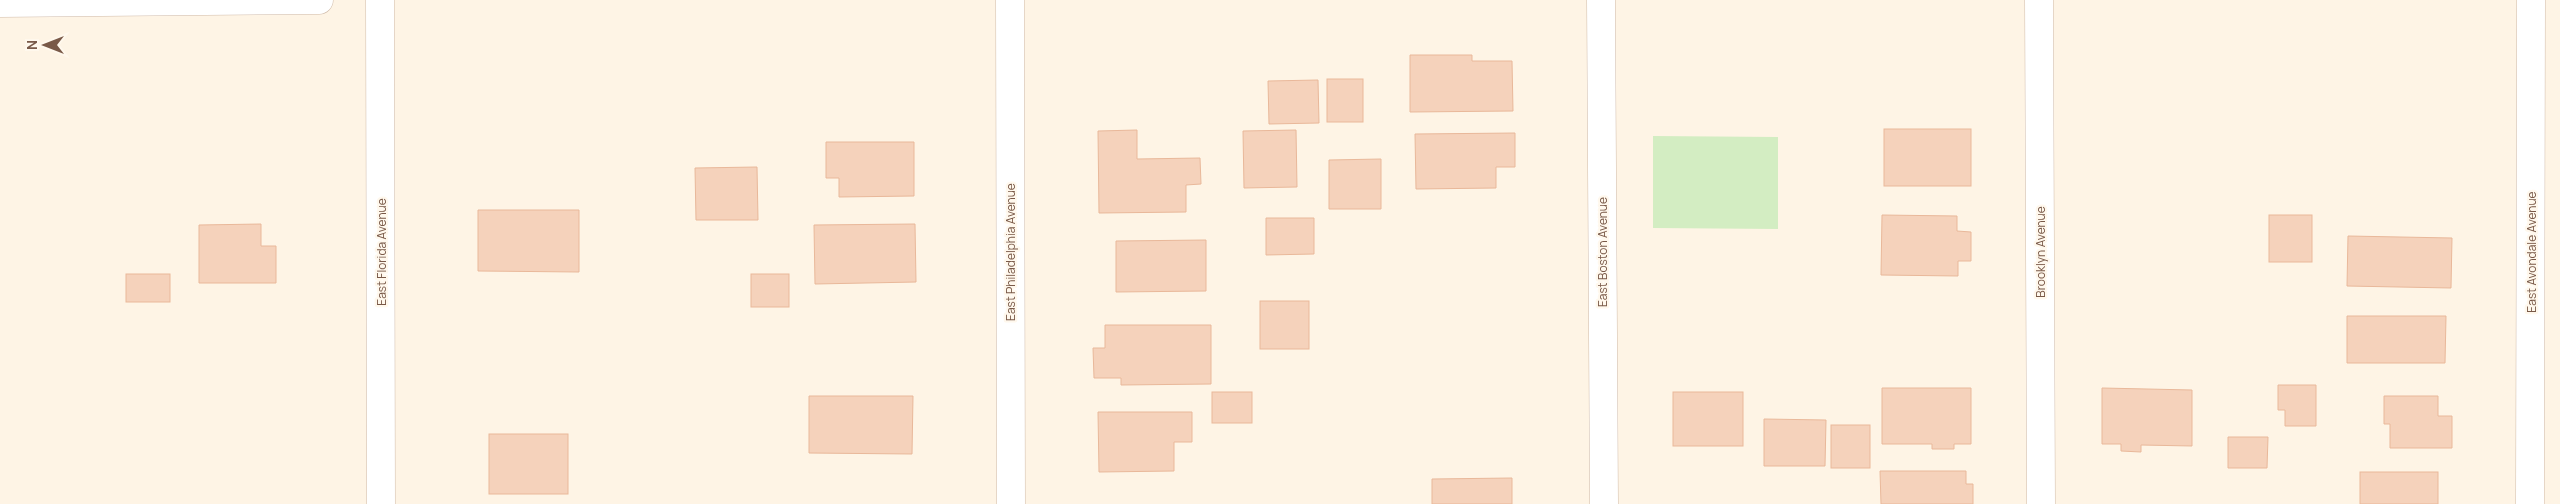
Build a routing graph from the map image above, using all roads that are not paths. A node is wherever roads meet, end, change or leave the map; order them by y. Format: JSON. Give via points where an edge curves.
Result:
{"nodes":[{"id":1,"x":320,"y":0,"type":"edge"},
{"id":2,"x":380,"y":0,"type":"edge"},
{"id":3,"x":1010,"y":0,"type":"edge"},
{"id":4,"x":1601,"y":0,"type":"edge"},
{"id":5,"x":2039,"y":0,"type":"edge"},
{"id":6,"x":2531,"y":0,"type":"edge"},
{"id":7,"x":0,"y":3,"type":"edge"},
{"id":8,"x":381,"y":504,"type":"edge"},
{"id":9,"x":1011,"y":504,"type":"edge"},
{"id":10,"x":1604,"y":504,"type":"edge"},
{"id":11,"x":2041,"y":504,"type":"edge"},
{"id":12,"x":2530,"y":504,"type":"edge"}],
"edges":[{"from":1,"to":7,"type":"street"},
{"from":2,"to":8,"type":"street","name":"East Florida Avenue"},
{"from":3,"to":9,"type":"street","name":"East Philadelphia Avenue"},
{"from":4,"to":10,"type":"street","name":"East Boston Avenue"},
{"from":5,"to":11,"type":"street","name":"Brooklyn Avenue"},
{"from":6,"to":12,"type":"street","name":"East Avondale Avenue"}]}
